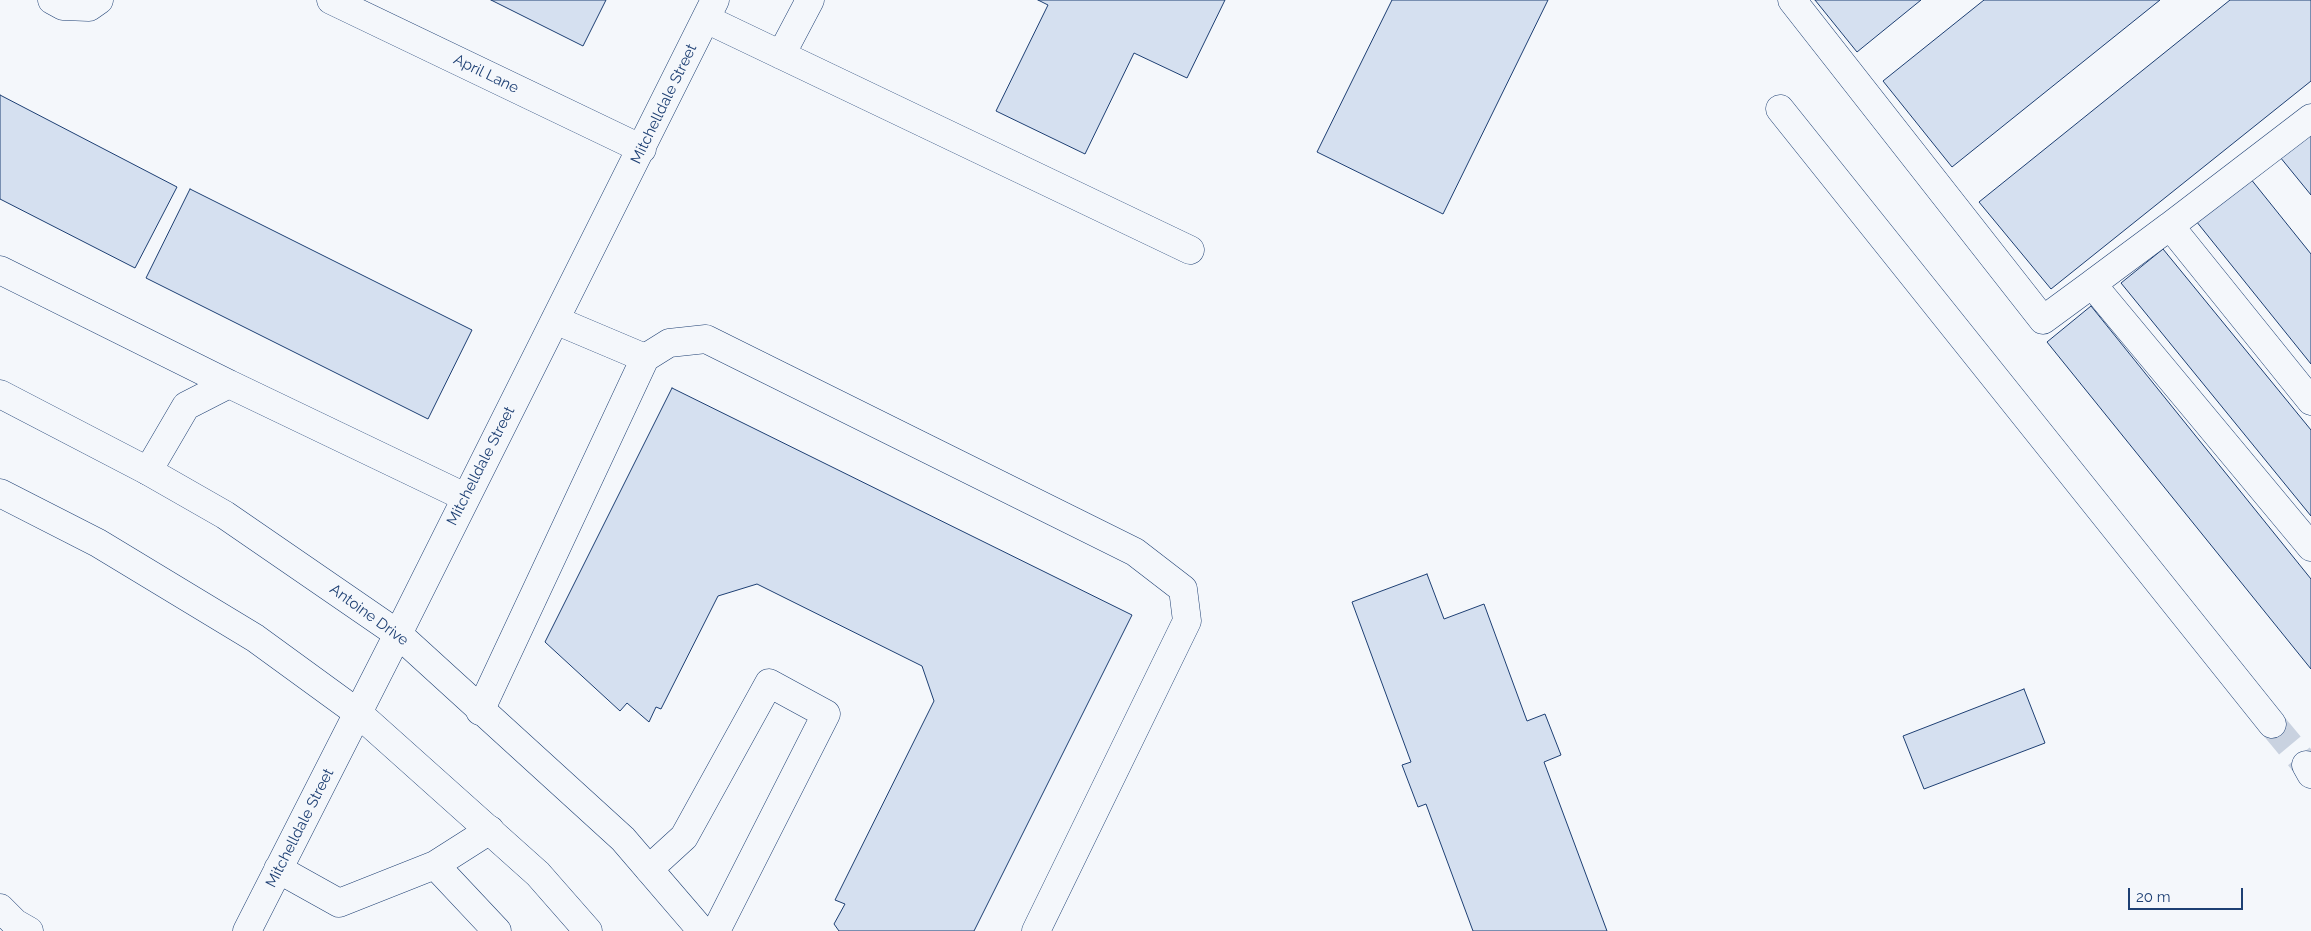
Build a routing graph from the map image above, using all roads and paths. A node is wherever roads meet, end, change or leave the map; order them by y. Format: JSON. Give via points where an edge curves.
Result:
{"nodes":[{"id":1,"x":52,"y":0,"type":"edge"},
{"id":2,"x":99,"y":0,"type":"edge"},
{"id":3,"x":331,"y":0,"type":"edge"},
{"id":4,"x":810,"y":0,"type":"edge"},
{"id":5,"x":1792,"y":0,"type":"edge"},
{"id":6,"x":710,"y":10,"type":"edge"},
{"id":7,"x":781,"y":55,"type":"junction"},
{"id":8,"x":1780,"y":109,"type":"dead end"},
{"id":9,"x":2311,"y":118,"type":"edge"},
{"id":10,"x":642,"y":149,"type":"junction"},
{"id":11,"x":2170,"y":226,"type":"junction"},
{"id":12,"x":1190,"y":250,"type":"dead end"},
{"id":13,"x":0,"y":270,"type":"edge"},
{"id":14,"x":2092,"y":284,"type":"junction"},
{"id":15,"x":555,"y":320,"type":"junction"},
{"id":16,"x":645,"y":358,"type":"junction"},
{"id":17,"x":229,"y":384,"type":"junction"},
{"id":18,"x":0,"y":394,"type":"edge"},
{"id":19,"x":2311,"y":401,"type":"edge"},
{"id":20,"x":148,"y":471,"type":"junction"},
{"id":21,"x":0,"y":493,"type":"edge"},
{"id":22,"x":465,"y":497,"type":"junction"},
{"id":23,"x":2311,"y":548,"type":"edge"},
{"id":24,"x":398,"y":634,"type":"junction"},
{"id":25,"x":480,"y":711,"type":"junction"},
{"id":26,"x":358,"y":713,"type":"junction"},
{"id":27,"x":2272,"y":724,"type":"tunnel mouth"},
{"id":28,"x":490,"y":830,"type":"junction"},
{"id":29,"x":435,"y":865,"type":"junction"},
{"id":30,"x":278,"y":869,"type":"junction"},
{"id":31,"x":649,"y":869,"type":"junction"},
{"id":32,"x":0,"y":908,"type":"edge"},
{"id":33,"x":29,"y":931,"type":"edge"},
{"id":34,"x":247,"y":931,"type":"edge"},
{"id":35,"x":497,"y":931,"type":"edge"},
{"id":36,"x":588,"y":931,"type":"edge"},
{"id":37,"x":702,"y":931,"type":"edge"},
{"id":38,"x":716,"y":931,"type":"edge"},
{"id":39,"x":1036,"y":931,"type":"edge"}],
"edges":[{"from":1,"to":2,"type":"main road","via":[[63,6],[89,7]]},
{"from":3,"to":10,"type":"main road","name":"April Lane"},
{"from":4,"to":7,"type":"main road"},
{"from":5,"to":14,"type":"main road","via":[[2043,320]]},
{"from":6,"to":7,"type":"main road"},
{"from":6,"to":10,"type":"main road","name":"Mitchelldale Street"},
{"from":7,"to":12,"type":"main road"},
{"from":8,"to":27,"type":"main road"},
{"from":9,"to":11,"type":"main road"},
{"from":10,"to":15,"type":"main road","name":"Mitchelldale Street"},
{"from":11,"to":14,"type":"main road"},
{"from":11,"to":19,"type":"main road"},
{"from":13,"to":17,"type":"main road"},
{"from":14,"to":23,"type":"main road"},
{"from":15,"to":16,"type":"main road"},
{"from":15,"to":22,"type":"main road","name":"Mitchelldale Street"},
{"from":16,"to":25,"type":"main road"},
{"from":16,"to":39,"type":"main road","via":[[669,343],[706,339],[1135,552],[1183,588],[1187,621]]},
{"from":17,"to":20,"type":"main road","via":[[186,406]]},
{"from":17,"to":22,"type":"main road"},
{"from":18,"to":20,"type":"main road","name":"Antoine Drive"},
{"from":20,"to":24,"type":"main road","name":"Antoine Drive","via":[[226,515]]},
{"from":21,"to":26,"type":"main road","via":[[98,543],[255,638]]},
{"from":22,"to":24,"type":"main road","name":"Mitchelldale Street"},
{"from":24,"to":25,"type":"main road","name":"Antoine Drive"},
{"from":24,"to":26,"type":"main road","name":"Mitchelldale Street"},
{"from":25,"to":31,"type":"main road","name":"Antoine Drive","via":[[623,839]]},
{"from":26,"to":28,"type":"main road"},
{"from":26,"to":30,"type":"main road","name":"Mitchelldale Street"},
{"from":28,"to":29,"type":"main road"},
{"from":28,"to":36,"type":"main road","via":[[538,874]]},
{"from":29,"to":30,"type":"main road","via":[[339,903]]},
{"from":29,"to":35,"type":"main road"},
{"from":30,"to":34,"type":"main road","name":"Mitchelldale Street"},
{"from":31,"to":37,"type":"main road","name":"Antoine Drive"},
{"from":31,"to":38,"type":"main road","via":[[684,837],[769,683],[826,714]]},
{"from":32,"to":33,"type":"main road","via":[[14,923]]}]}
